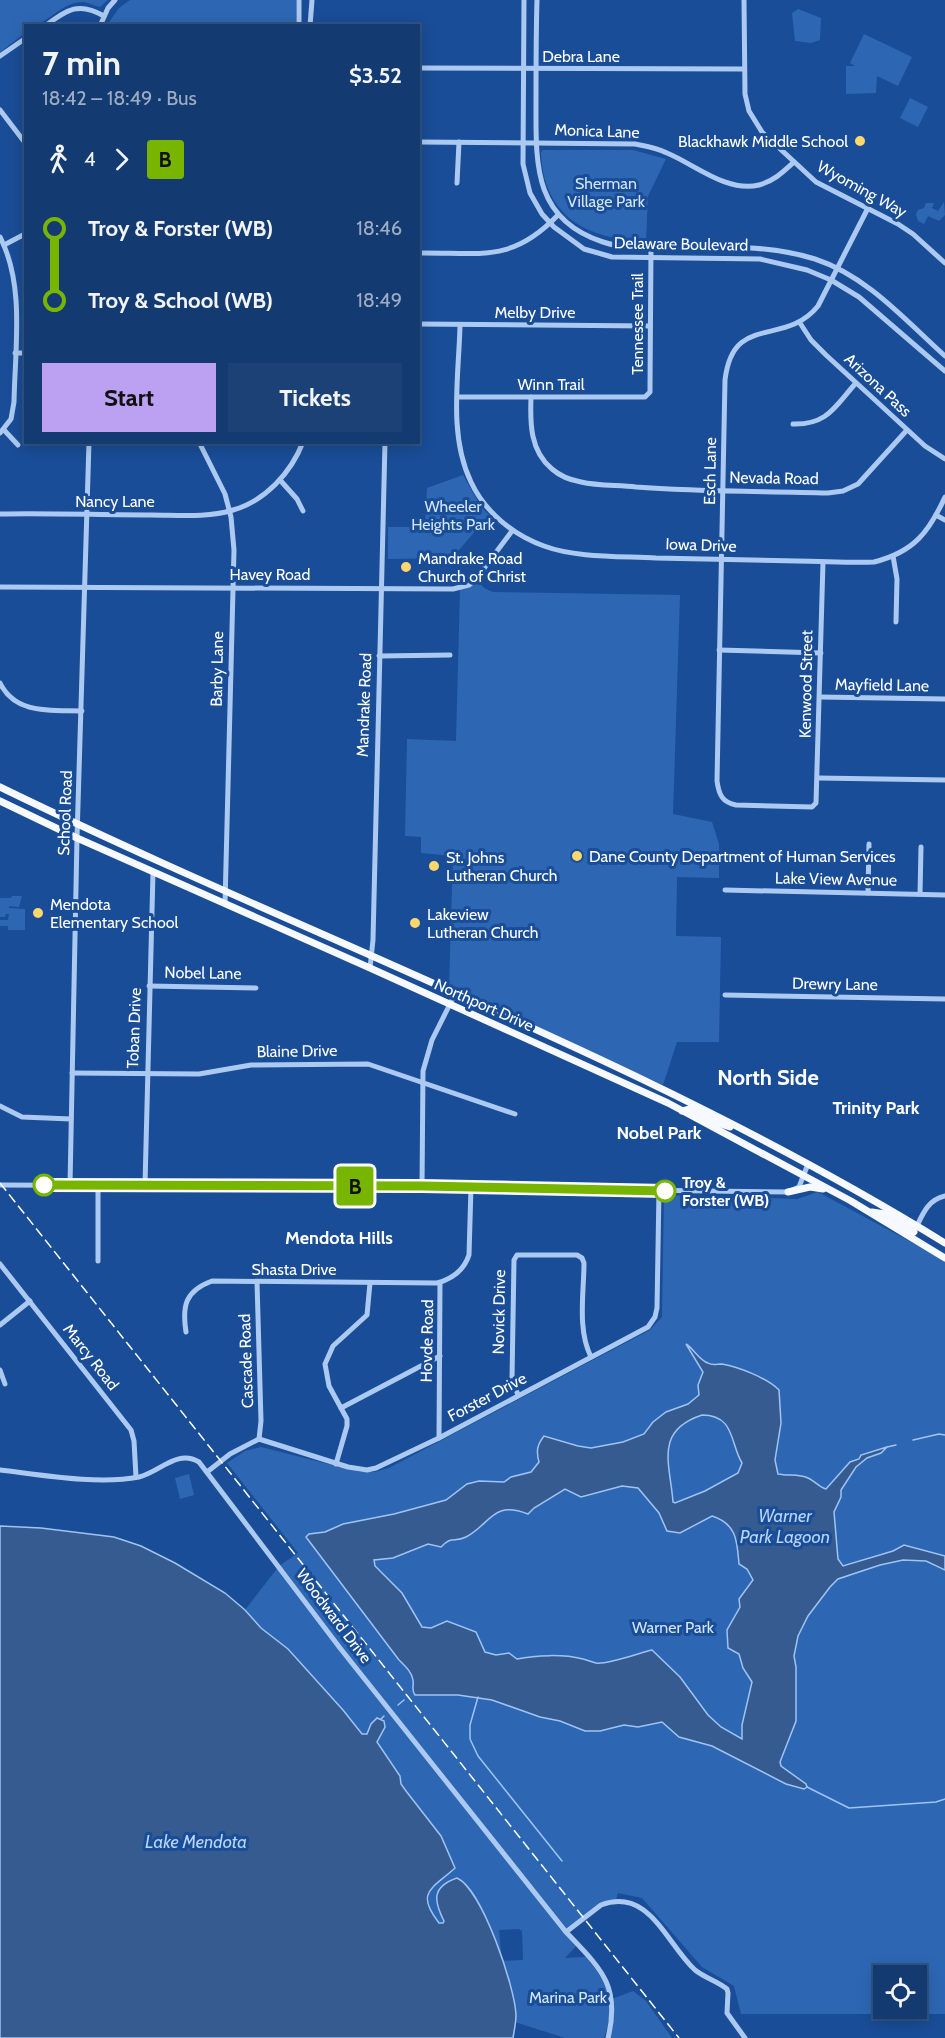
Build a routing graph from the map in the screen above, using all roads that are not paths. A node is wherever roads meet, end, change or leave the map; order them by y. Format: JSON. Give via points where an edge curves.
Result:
{"nodes":[{"id":1,"x":115,"y":0,"type":"edge"},
{"id":2,"x":299,"y":0,"type":"edge"},
{"id":3,"x":312,"y":0,"type":"edge"},
{"id":4,"x":524,"y":0,"type":"edge"},
{"id":5,"x":537,"y":0,"type":"edge"},
{"id":6,"x":744,"y":0,"type":"edge"},
{"id":7,"x":104,"y":16,"type":"junction"},
{"id":8,"x":48,"y":24,"type":"edge"},
{"id":9,"x":101,"y":24,"type":"edge"},
{"id":10,"x":299,"y":24,"type":"edge"},
{"id":11,"x":310,"y":24,"type":"edge"},
{"id":12,"x":24,"y":40,"type":"edge"},
{"id":13,"x":0,"y":56,"type":"edge"},
{"id":14,"x":420,"y":68,"type":"edge"},
{"id":15,"x":524,"y":69,"type":"junction"},
{"id":16,"x":536,"y":69,"type":"junction"},
{"id":17,"x":744,"y":69,"type":"junction"},
{"id":18,"x":0,"y":110,"type":"edge"},
{"id":19,"x":24,"y":141,"type":"edge"},
{"id":20,"x":420,"y":142,"type":"edge"},
{"id":21,"x":459,"y":142,"type":"junction"},
{"id":22,"x":522,"y":142,"type":"junction"},
{"id":23,"x":536,"y":142,"type":"junction"},
{"id":24,"x":794,"y":162,"type":"junction"},
{"id":25,"x":457,"y":183,"type":"dead end"},
{"id":26,"x":868,"y":208,"type":"junction"},
{"id":27,"x":558,"y":215,"type":"junction"},
{"id":28,"x":550,"y":223,"type":"junction"},
{"id":29,"x":24,"y":235,"type":"edge"},
{"id":30,"x":0,"y":237,"type":"edge"},
{"id":31,"x":4,"y":245,"type":"junction"},
{"id":32,"x":651,"y":247,"type":"junction"},
{"id":33,"x":420,"y":253,"type":"edge"},
{"id":34,"x":651,"y":258,"type":"junction"},
{"id":35,"x":945,"y":263,"type":"edge"},
{"id":36,"x":837,"y":268,"type":"junction"},
{"id":37,"x":831,"y":280,"type":"junction"},
{"id":38,"x":800,"y":322,"type":"junction"},
{"id":39,"x":420,"y":324,"type":"edge"},
{"id":40,"x":460,"y":325,"type":"junction"},
{"id":41,"x":650,"y":326,"type":"junction"},
{"id":42,"x":15,"y":353,"type":"junction"},
{"id":43,"x":24,"y":353,"type":"edge"},
{"id":44,"x":945,"y":356,"type":"edge"},
{"id":45,"x":945,"y":371,"type":"edge"},
{"id":46,"x":856,"y":383,"type":"junction"},
{"id":47,"x":458,"y":397,"type":"junction"},
{"id":48,"x":531,"y":397,"type":"junction"},
{"id":49,"x":643,"y":398,"type":"joint"},
{"id":50,"x":793,"y":424,"type":"dead end"},
{"id":51,"x":908,"y":430,"type":"junction"},
{"id":52,"x":2,"y":431,"type":"edge"},
{"id":53,"x":89,"y":444,"type":"edge"},
{"id":54,"x":200,"y":444,"type":"edge"},
{"id":55,"x":302,"y":444,"type":"edge"},
{"id":56,"x":385,"y":444,"type":"edge"},
{"id":57,"x":18,"y":445,"type":"dead end"},
{"id":58,"x":945,"y":459,"type":"edge"},
{"id":59,"x":280,"y":480,"type":"junction"},
{"id":60,"x":723,"y":491,"type":"junction"},
{"id":61,"x":945,"y":496,"type":"edge"},
{"id":62,"x":229,"y":511,"type":"junction"},
{"id":63,"x":303,"y":511,"type":"dead end"},
{"id":64,"x":0,"y":514,"type":"edge"},
{"id":65,"x":87,"y":515,"type":"junction"},
{"id":66,"x":936,"y":515,"type":"junction"},
{"id":67,"x":945,"y":520,"type":"edge"},
{"id":68,"x":512,"y":531,"type":"junction"},
{"id":69,"x":893,"y":556,"type":"junction"},
{"id":70,"x":722,"y":559,"type":"junction"},
{"id":71,"x":823,"y":562,"type":"junction"},
{"id":72,"x":0,"y":587,"type":"edge"},
{"id":73,"x":86,"y":588,"type":"junction"},
{"id":74,"x":233,"y":588,"type":"junction"},
{"id":75,"x":381,"y":588,"type":"junction"},
{"id":76,"x":896,"y":622,"type":"dead end"},
{"id":77,"x":719,"y":650,"type":"junction"},
{"id":78,"x":821,"y":653,"type":"junction"},
{"id":79,"x":450,"y":655,"type":"dead end"},
{"id":80,"x":380,"y":656,"type":"junction"},
{"id":81,"x":0,"y":683,"type":"edge"},
{"id":82,"x":820,"y":698,"type":"junction"},
{"id":83,"x":945,"y":699,"type":"edge"},
{"id":84,"x":82,"y":711,"type":"junction"},
{"id":85,"x":818,"y":778,"type":"junction"},
{"id":86,"x":945,"y":780,"type":"edge"},
{"id":87,"x":0,"y":787,"type":"edge"},
{"id":88,"x":0,"y":801,"type":"edge"},
{"id":89,"x":815,"y":806,"type":"joint"},
{"id":90,"x":78,"y":824,"type":"junction"},
{"id":91,"x":77,"y":838,"type":"junction"},
{"id":92,"x":869,"y":844,"type":"dead end"},
{"id":93,"x":921,"y":847,"type":"dead end"},
{"id":94,"x":153,"y":872,"type":"junction"},
{"id":95,"x":226,"y":890,"type":"junction"},
{"id":96,"x":726,"y":890,"type":"dead end"},
{"id":97,"x":868,"y":893,"type":"junction"},
{"id":98,"x":920,"y":894,"type":"junction"},
{"id":99,"x":945,"y":895,"type":"edge"},
{"id":100,"x":225,"y":904,"type":"junction"},
{"id":101,"x":371,"y":954,"type":"junction"},
{"id":102,"x":370,"y":968,"type":"junction"},
{"id":103,"x":149,"y":986,"type":"junction"},
{"id":104,"x":256,"y":988,"type":"dead end"},
{"id":105,"x":456,"y":992,"type":"junction"},
{"id":106,"x":725,"y":995,"type":"dead end"},
{"id":107,"x":945,"y":999,"type":"edge"},
{"id":108,"x":450,"y":1004,"type":"junction"},
{"id":109,"x":72,"y":1073,"type":"junction"},
{"id":110,"x":146,"y":1073,"type":"junction"},
{"id":111,"x":422,"y":1083,"type":"junction"},
{"id":112,"x":0,"y":1106,"type":"edge"},
{"id":113,"x":682,"y":1111,"type":"junction"},
{"id":114,"x":515,"y":1114,"type":"dead end"},
{"id":115,"x":71,"y":1119,"type":"junction"},
{"id":116,"x":741,"y":1130,"type":"junction"},
{"id":117,"x":808,"y":1164,"type":"junction"},
{"id":118,"x":805,"y":1176,"type":"junction"},
{"id":119,"x":0,"y":1185,"type":"edge"},
{"id":120,"x":70,"y":1185,"type":"junction"},
{"id":121,"x":98,"y":1185,"type":"junction"},
{"id":122,"x":145,"y":1185,"type":"junction"},
{"id":123,"x":422,"y":1186,"type":"junction"},
{"id":124,"x":471,"y":1188,"type":"junction"},
{"id":125,"x":659,"y":1190,"type":"junction"},
{"id":126,"x":788,"y":1192,"type":"junction"},
{"id":127,"x":945,"y":1196,"type":"edge"},
{"id":128,"x":851,"y":1201,"type":"junction"},
{"id":129,"x":914,"y":1232,"type":"junction"},
{"id":130,"x":945,"y":1243,"type":"edge"},
{"id":131,"x":945,"y":1258,"type":"edge"},
{"id":132,"x":98,"y":1261,"type":"dead end"},
{"id":133,"x":0,"y":1264,"type":"edge"},
{"id":134,"x":257,"y":1282,"type":"junction"},
{"id":135,"x":440,"y":1282,"type":"junction"},
{"id":136,"x":370,"y":1283,"type":"junction"},
{"id":137,"x":30,"y":1301,"type":"junction"},
{"id":138,"x":0,"y":1324,"type":"edge"},
{"id":139,"x":186,"y":1332,"type":"dead end"},
{"id":140,"x":440,"y":1356,"type":"junction"},
{"id":141,"x":591,"y":1357,"type":"junction"},
{"id":142,"x":0,"y":1370,"type":"edge"},
{"id":143,"x":5,"y":1384,"type":"dead end"},
{"id":144,"x":518,"y":1395,"type":"junction"},
{"id":145,"x":341,"y":1408,"type":"junction"},
{"id":146,"x":439,"y":1438,"type":"junction"},
{"id":147,"x":259,"y":1439,"type":"junction"},
{"id":148,"x":336,"y":1464,"type":"junction"},
{"id":149,"x":0,"y":1470,"type":"edge"},
{"id":150,"x":207,"y":1472,"type":"junction"},
{"id":151,"x":136,"y":1478,"type":"junction"},
{"id":152,"x":566,"y":1932,"type":"junction"},
{"id":153,"x":609,"y":2038,"type":"edge"},
{"id":154,"x":745,"y":2038,"type":"edge"}],
"edges":[{"from":1,"to":7,"type":"street"},
{"from":2,"to":10,"type":"street"},
{"from":3,"to":11,"type":"street"},
{"from":4,"to":15,"type":"street","name":"Delaware Boulevard"},
{"from":5,"to":16,"type":"street","name":"Delaware Boulevard"},
{"from":6,"to":17,"type":"street","name":"Wyoming Way"},
{"from":7,"to":8,"type":"street","via":[[76,7]]},
{"from":7,"to":9,"type":"street"},
{"from":12,"to":13,"type":"street"},
{"from":14,"to":15,"type":"street","name":"Debra Lane"},
{"from":15,"to":16,"type":"street","name":"Debra Lane"},
{"from":15,"to":22,"type":"street","name":"Delaware Boulevard"},
{"from":16,"to":17,"type":"street","name":"Debra Lane"},
{"from":16,"to":23,"type":"street","name":"Delaware Boulevard"},
{"from":17,"to":24,"type":"street","name":"Wyoming Way","via":[[746,100],[753,117],[762,132]]},
{"from":18,"to":19,"type":"street"},
{"from":20,"to":21,"type":"street","name":"Monica Lane"},
{"from":21,"to":22,"type":"street","name":"Monica Lane"},
{"from":21,"to":25,"type":"street"},
{"from":22,"to":23,"type":"street","name":"Monica Lane"},
{"from":22,"to":28,"type":"street","name":"Delaware Boulevard","via":[[530,193]]},
{"from":23,"to":24,"type":"street","name":"Monica Lane","via":[[635,144],[669,153],[744,186],[771,180]]},
{"from":23,"to":27,"type":"street","name":"Delaware Boulevard","via":[[541,184]]},
{"from":24,"to":26,"type":"street","name":"Wyoming Way","via":[[816,182]]},
{"from":26,"to":35,"type":"street","name":"Wyoming Way","via":[[913,234]]},
{"from":26,"to":36,"type":"street","name":"Esch Lane"},
{"from":27,"to":28,"type":"street"},
{"from":27,"to":32,"type":"street","name":"Delaware Boulevard","via":[[574,229],[601,242]]},
{"from":28,"to":33,"type":"street","via":[[510,249],[491,253]]},
{"from":28,"to":34,"type":"street","name":"Delaware Boulevard","via":[[574,243],[595,253]]},
{"from":29,"to":31,"type":"street"},
{"from":30,"to":31,"type":"street"},
{"from":31,"to":42,"type":"street","via":[[16,288]]},
{"from":32,"to":34,"type":"street","name":"Tennessee Trail"},
{"from":32,"to":36,"type":"street","name":"Delaware Boulevard","via":[[766,248],[810,257]]},
{"from":34,"to":37,"type":"street","name":"Delaware Boulevard","via":[[760,259]]},
{"from":34,"to":41,"type":"street","name":"Tennessee Trail"},
{"from":36,"to":37,"type":"street","name":"Esch Lane"},
{"from":36,"to":44,"type":"street","name":"Delaware Boulevard","via":[[883,299]]},
{"from":37,"to":38,"type":"street","name":"Esch Lane","via":[[818,306]]},
{"from":37,"to":45,"type":"street","name":"Delaware Boulevard","via":[[874,308]]},
{"from":38,"to":46,"type":"street","name":"Arizona Pass","via":[[811,340]]},
{"from":38,"to":60,"type":"street","name":"Esch Lane","via":[[751,337],[737,345],[730,355],[725,380]]},
{"from":39,"to":40,"type":"street","name":"Melby Drive"},
{"from":40,"to":41,"type":"street","name":"Melby Drive"},
{"from":40,"to":47,"type":"street","name":"Iowa Drive"},
{"from":41,"to":49,"type":"street","name":"Tennessee Trail","via":[[650,392]]},
{"from":42,"to":43,"type":"street"},
{"from":42,"to":52,"type":"street","via":[[13,413]]},
{"from":46,"to":50,"type":"street","via":[[822,420]]},
{"from":46,"to":51,"type":"street","name":"Arizona Pass"},
{"from":47,"to":48,"type":"street","name":"Winn Trail"},
{"from":47,"to":68,"type":"street","name":"Iowa Drive","via":[[458,440],[465,468],[485,505]]},
{"from":48,"to":49,"type":"street","name":"Winn Trail"},
{"from":48,"to":60,"type":"street","name":"Nevada Road","via":[[533,441],[551,469],[568,479]]},
{"from":51,"to":58,"type":"street","name":"Arizona Pass"},
{"from":51,"to":60,"type":"street","name":"Nevada Road","via":[[858,484],[843,491]]},
{"from":52,"to":57,"type":"street"},
{"from":53,"to":65,"type":"street","name":"School Road"},
{"from":54,"to":62,"type":"street","name":"Barby Lane","via":[[219,480]]},
{"from":55,"to":59,"type":"street","name":"Nancy Lane"},
{"from":56,"to":75,"type":"street","name":"Mandrake Road"},
{"from":59,"to":62,"type":"street","name":"Nancy Lane","via":[[262,496]]},
{"from":59,"to":63,"type":"street"},
{"from":60,"to":70,"type":"street","name":"Esch Lane"},
{"from":61,"to":66,"type":"street"},
{"from":62,"to":65,"type":"street","name":"Nancy Lane"},
{"from":62,"to":74,"type":"street","name":"Barby Lane"},
{"from":64,"to":65,"type":"street","name":"Nancy Lane"},
{"from":65,"to":73,"type":"street","name":"School Road"},
{"from":66,"to":67,"type":"street"},
{"from":66,"to":69,"type":"street","via":[[921,537]]},
{"from":68,"to":70,"type":"street","name":"Iowa Drive","via":[[546,547],[575,553]]},
{"from":68,"to":75,"type":"street","name":"Havey Road","via":[[469,585],[453,589]]},
{"from":69,"to":71,"type":"street","name":"Iowa Drive","via":[[874,561]]},
{"from":69,"to":76,"type":"street"},
{"from":70,"to":71,"type":"street","name":"Iowa Drive"},
{"from":70,"to":77,"type":"street","name":"Esch Lane"},
{"from":71,"to":78,"type":"street","name":"Kenwood Street"},
{"from":72,"to":73,"type":"street","name":"Havey Road"},
{"from":73,"to":74,"type":"street","name":"Havey Road"},
{"from":73,"to":84,"type":"street","name":"School Road"},
{"from":74,"to":75,"type":"street","name":"Havey Road"},
{"from":74,"to":95,"type":"street","name":"Barby Lane"},
{"from":75,"to":80,"type":"street","name":"Mandrake Road"},
{"from":77,"to":78,"type":"street"},
{"from":77,"to":89,"type":"street","name":"Esch Lane","via":[[720,796],[736,805]]},
{"from":78,"to":82,"type":"street","name":"Kenwood Street"},
{"from":79,"to":80,"type":"street"},
{"from":80,"to":101,"type":"street","name":"Mandrake Road"},
{"from":81,"to":84,"type":"street","via":[[8,697],[24,707]]},
{"from":82,"to":83,"type":"street","name":"Mayfield Lane"},
{"from":82,"to":85,"type":"street","name":"Kenwood Street"},
{"from":84,"to":90,"type":"street","name":"School Road"},
{"from":85,"to":86,"type":"street"},
{"from":85,"to":89,"type":"street","name":"Kenwood Street"},
{"from":87,"to":90,"type":"main road","name":"Northport Drive"},
{"from":88,"to":91,"type":"main road","name":"Northport Drive"},
{"from":90,"to":91,"type":"street","name":"School Road"},
{"from":90,"to":95,"type":"main road","name":"Northport Drive"},
{"from":91,"to":94,"type":"main road","name":"Northport Drive"},
{"from":91,"to":109,"type":"street","name":"School Road"},
{"from":92,"to":97,"type":"street"},
{"from":93,"to":98,"type":"street"},
{"from":94,"to":100,"type":"main road","name":"Northport Drive"},
{"from":94,"to":103,"type":"street","name":"Toban Drive"},
{"from":95,"to":100,"type":"street","name":"Barby Lane"},
{"from":95,"to":101,"type":"main road","name":"Northport Drive"},
{"from":96,"to":97,"type":"street","name":"Lake View Avenue"},
{"from":97,"to":98,"type":"street","name":"Lake View Avenue"},
{"from":98,"to":99,"type":"street","name":"Lake View Avenue"},
{"from":100,"to":102,"type":"main road","name":"Northport Drive"},
{"from":101,"to":102,"type":"street","name":"Mandrake Road"},
{"from":101,"to":105,"type":"main road","name":"Northport Drive"},
{"from":102,"to":108,"type":"main road","name":"Northport Drive"},
{"from":103,"to":104,"type":"street","name":"Nobel Lane"},
{"from":103,"to":110,"type":"street","name":"Toban Drive"},
{"from":105,"to":108,"type":"street"},
{"from":105,"to":116,"type":"main road","name":"Northport Drive"},
{"from":106,"to":107,"type":"street","name":"Drewry Lane"},
{"from":108,"to":111,"type":"street","via":[[426,1054]]},
{"from":108,"to":113,"type":"main road","name":"Northport Drive"},
{"from":109,"to":110,"type":"street","name":"Blaine Drive"},
{"from":109,"to":115,"type":"street","name":"School Road"},
{"from":110,"to":111,"type":"street","name":"Blaine Drive","via":[[199,1074],[258,1065],[355,1063],[375,1065]]},
{"from":110,"to":122,"type":"street","name":"Toban Drive"},
{"from":111,"to":114,"type":"street","name":"Blaine Drive"},
{"from":111,"to":123,"type":"street"},
{"from":112,"to":115,"type":"street","via":[[22,1117]]},
{"from":113,"to":116,"type":"main road","via":[[689,1109],[717,1124]]},
{"from":113,"to":118,"type":"main road","name":"Northport Drive"},
{"from":115,"to":120,"type":"street","name":"School Road"},
{"from":116,"to":117,"type":"main road","name":"Northport Drive"},
{"from":117,"to":118,"type":"street"},
{"from":117,"to":129,"type":"main road","name":"Northport Drive","via":[[870,1197]]},
{"from":118,"to":126,"type":"street","via":[[798,1188]]},
{"from":118,"to":128,"type":"main road","name":"Northport Drive"},
{"from":119,"to":120,"type":"street"},
{"from":120,"to":121,"type":"street"},
{"from":121,"to":122,"type":"street"},
{"from":121,"to":132,"type":"street"},
{"from":122,"to":123,"type":"street"},
{"from":123,"to":124,"type":"street"},
{"from":124,"to":125,"type":"street"},
{"from":124,"to":135,"type":"street","name":"Hovde Road","via":[[469,1255],[456,1274]]},
{"from":125,"to":126,"type":"street"},
{"from":125,"to":141,"type":"street","name":"Forster Drive","via":[[655,1317],[647,1328]]},
{"from":126,"to":128,"type":"main road","via":[[815,1187]]},
{"from":127,"to":129,"type":"street","via":[[930,1203]]},
{"from":128,"to":129,"type":"main road","name":"Northport Drive"},
{"from":129,"to":130,"type":"main road","name":"Northport Drive"},
{"from":129,"to":131,"type":"main road","name":"Northport Drive"},
{"from":133,"to":137,"type":"street","name":"Marcy Road"},
{"from":134,"to":136,"type":"street","name":"Shasta Drive"},
{"from":134,"to":139,"type":"street","name":"Shasta Drive","via":[[212,1281],[195,1289],[183,1314]]},
{"from":134,"to":147,"type":"street","name":"Cascade Road"},
{"from":135,"to":136,"type":"street","name":"Shasta Drive"},
{"from":135,"to":140,"type":"street","name":"Hovde Road"},
{"from":136,"to":145,"type":"street","via":[[367,1315],[333,1346],[325,1364],[329,1386]]},
{"from":137,"to":138,"type":"street"},
{"from":137,"to":151,"type":"street","name":"Marcy Road","via":[[131,1430]]},
{"from":140,"to":145,"type":"street"},
{"from":140,"to":146,"type":"street","name":"Hovde Road"},
{"from":141,"to":144,"type":"street","name":"Forster Drive"},
{"from":141,"to":144,"type":"street","name":"Novick Drive","via":[[584,1342],[584,1263],[579,1256],[522,1254],[514,1258],[512,1379]]},
{"from":142,"to":143,"type":"street"},
{"from":144,"to":146,"type":"street","name":"Forster Drive"},
{"from":145,"to":148,"type":"street","via":[[347,1423]]},
{"from":146,"to":148,"type":"street","name":"Forster Drive","via":[[376,1468]]},
{"from":147,"to":148,"type":"street","name":"Forster Drive"},
{"from":147,"to":150,"type":"street"},
{"from":149,"to":151,"type":"street","name":"Woodward Drive"},
{"from":150,"to":151,"type":"street","name":"Woodward Drive","via":[[196,1460],[182,1458]]},
{"from":150,"to":152,"type":"street","name":"Woodward Drive","via":[[334,1640]]},
{"from":152,"to":153,"type":"street","name":"Woodward Drive","via":[[603,1974],[614,2014]]},
{"from":152,"to":154,"type":"street","via":[[608,1902],[625,1901],[642,1907],[695,1970],[727,1989],[727,2013]]}]}
